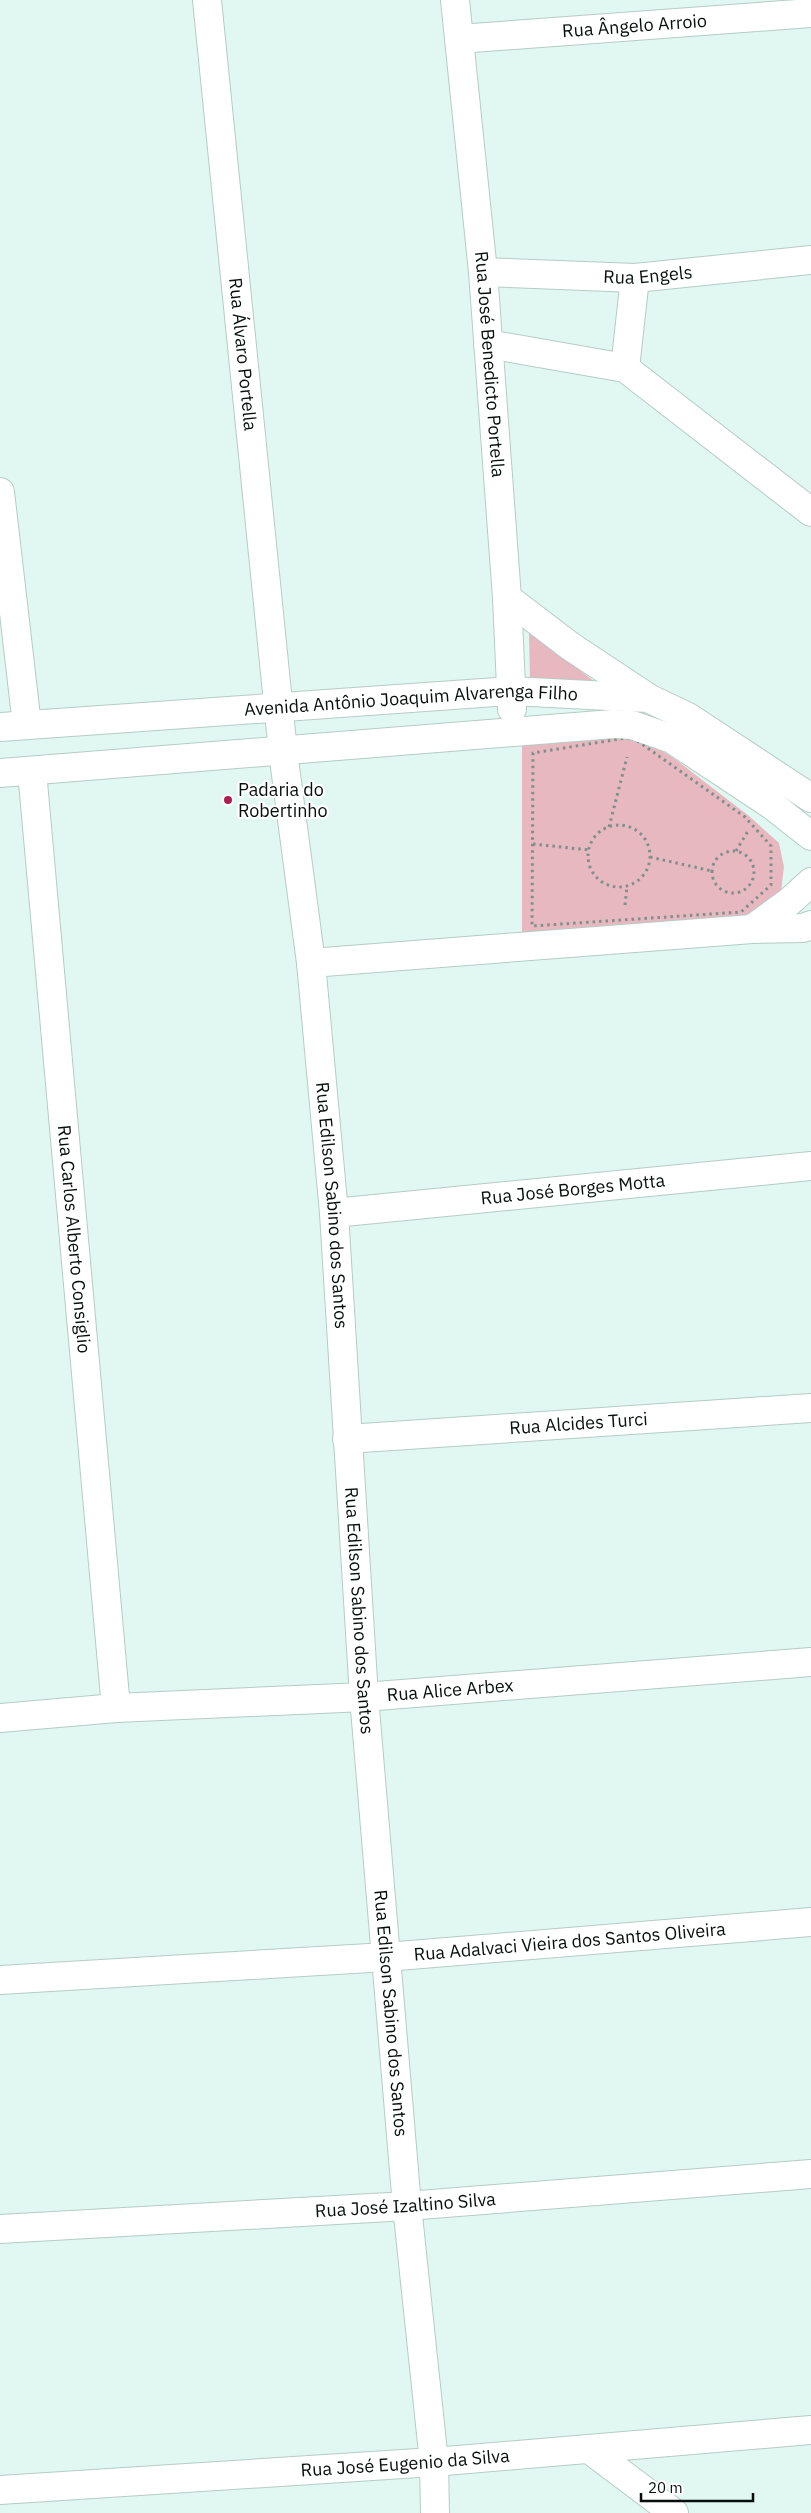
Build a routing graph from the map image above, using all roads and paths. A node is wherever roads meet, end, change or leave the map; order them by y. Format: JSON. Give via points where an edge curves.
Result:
{"nodes":[{"id":1,"x":207,"y":0,"type":"edge"},
{"id":2,"x":455,"y":0,"type":"edge"},
{"id":3,"x":811,"y":13,"type":"edge"},
{"id":4,"x":459,"y":39,"type":"junction"},
{"id":5,"x":811,"y":260,"type":"edge"},
{"id":6,"x":483,"y":272,"type":"junction"},
{"id":7,"x":635,"y":278,"type":"junction"},
{"id":8,"x":488,"y":344,"type":"junction"},
{"id":9,"x":625,"y":368,"type":"junction"},
{"id":10,"x":0,"y":492,"type":"edge"},
{"id":11,"x":808,"y":508,"type":"edge"},
{"id":12,"x":507,"y":598,"type":"junction"},
{"id":13,"x":511,"y":691,"type":"junction"},
{"id":14,"x":648,"y":698,"type":"junction"},
{"id":15,"x":279,"y":708,"type":"junction"},
{"id":16,"x":27,"y":725,"type":"junction"},
{"id":17,"x":0,"y":727,"type":"edge"},
{"id":18,"x":514,"y":731,"type":"junction"},
{"id":19,"x":632,"y":737,"type":"junction"},
{"id":20,"x":630,"y":746,"type":"dead end"},
{"id":21,"x":283,"y":752,"type":"junction"},
{"id":22,"x":628,"y":755,"type":"dead end"},
{"id":23,"x":32,"y":771,"type":"junction"},
{"id":24,"x":0,"y":773,"type":"edge"},
{"id":25,"x":804,"y":793,"type":"edge"},
{"id":26,"x":752,"y":824,"type":"junction"},
{"id":27,"x":609,"y":827,"type":"junction"},
{"id":28,"x":811,"y":836,"type":"edge"},
{"id":29,"x":533,"y":844,"type":"junction"},
{"id":30,"x":589,"y":850,"type":"junction"},
{"id":31,"x":736,"y":852,"type":"junction"},
{"id":32,"x":650,"y":857,"type":"junction"},
{"id":33,"x":712,"y":871,"type":"junction"},
{"id":34,"x":811,"y":882,"type":"edge"},
{"id":35,"x":811,"y":925,"type":"edge"},
{"id":36,"x":752,"y":929,"type":"junction"},
{"id":37,"x":311,"y":963,"type":"junction"},
{"id":38,"x":811,"y":1166,"type":"edge"},
{"id":39,"x":334,"y":1213,"type":"junction"},
{"id":40,"x":811,"y":1408,"type":"edge"},
{"id":41,"x":347,"y":1439,"type":"junction"},
{"id":42,"x":811,"y":1662,"type":"edge"},
{"id":43,"x":364,"y":1697,"type":"junction"},
{"id":44,"x":116,"y":1708,"type":"junction"},
{"id":45,"x":0,"y":1718,"type":"edge"},
{"id":46,"x":811,"y":1922,"type":"edge"},
{"id":47,"x":386,"y":1957,"type":"junction"},
{"id":48,"x":0,"y":1980,"type":"edge"},
{"id":49,"x":811,"y":2174,"type":"edge"},
{"id":50,"x":407,"y":2206,"type":"junction"},
{"id":51,"x":0,"y":2228,"type":"edge"},
{"id":52,"x":811,"y":2430,"type":"edge"},
{"id":53,"x":590,"y":2449,"type":"junction"},
{"id":54,"x":434,"y":2462,"type":"junction"},
{"id":55,"x":0,"y":2490,"type":"edge"},
{"id":56,"x":435,"y":2513,"type":"edge"},
{"id":57,"x":674,"y":2513,"type":"edge"}],
"edges":[{"from":1,"to":15,"type":"street","name":"Rua Álvaro Portella"},
{"from":2,"to":4,"type":"street","name":"Rua José Benedicto Portella"},
{"from":3,"to":4,"type":"street","name":"Rua Ângelo Arroio"},
{"from":4,"to":6,"type":"street","name":"Rua José Benedicto Portella"},
{"from":5,"to":7,"type":"street","name":"Rua Engels"},
{"from":6,"to":7,"type":"street","name":"Rua Engels"},
{"from":6,"to":8,"type":"street","name":"Rua José Benedicto Portella"},
{"from":7,"to":9,"type":"street"},
{"from":8,"to":9,"type":"street"},
{"from":8,"to":12,"type":"street","name":"Rua José Benedicto Portella"},
{"from":9,"to":11,"type":"street"},
{"from":10,"to":16,"type":"street"},
{"from":12,"to":13,"type":"street","name":"Rua José Benedicto Portella"},
{"from":12,"to":14,"type":"street","via":[[570,646]]},
{"from":13,"to":14,"type":"street","name":"Avenida Antônio Joaquim Alvarenga Filho"},
{"from":13,"to":15,"type":"street","name":"Avenida Antônio Joaquim Alvarenga Filho"},
{"from":13,"to":18,"type":"street","name":"Rua José Benedicto Portella"},
{"from":14,"to":25,"type":"street","name":"Avenida Antônio Joaquim Alvarenga Filho","via":[[688,717]]},
{"from":15,"to":16,"type":"street","name":"Avenida Antônio Joaquim Alvarenga Filho"},
{"from":15,"to":21,"type":"street","name":"Rua Edilson Sabino dos Santos"},
{"from":16,"to":17,"type":"street","name":"Avenida Antônio Joaquim Alvarenga Filho"},
{"from":18,"to":21,"type":"street","name":"Avenida Antônio Joaquim Alvarenga Filho"},
{"from":18,"to":28,"type":"street","name":"Avenida Antônio Joaquim Alvarenga Filho","via":[[613,724],[632,726],[672,739],[773,806]]},
{"from":19,"to":20,"type":"path"},
{"from":19,"to":26,"type":"path"},
{"from":19,"to":29,"type":"path","via":[[534,753]]},
{"from":21,"to":23,"type":"street","name":"Avenida Antônio Joaquim Alvarenga Filho"},
{"from":21,"to":37,"type":"street","name":"Rua Edilson Sabino dos Santos"},
{"from":22,"to":27,"type":"path"},
{"from":23,"to":24,"type":"street","name":"Avenida Antônio Joaquim Alvarenga Filho"},
{"from":23,"to":44,"type":"street","name":"Rua Carlos Alberto Consiglio"},
{"from":26,"to":29,"type":"path","via":[[771,846],[771,885],[741,912],[532,926]]},
{"from":26,"to":31,"type":"path"},
{"from":27,"to":30,"type":"path","via":[[596,837]]},
{"from":27,"to":32,"type":"path","via":[[630,827],[638,831],[649,847]]},
{"from":29,"to":30,"type":"path"},
{"from":30,"to":32,"type":"path","via":[[592,870],[603,882],[617,887],[636,882],[644,875]]},
{"from":31,"to":33,"type":"path","via":[[722,854]]},
{"from":31,"to":33,"type":"path","via":[[742,853],[752,863],[753,876],[746,888],[740,892],[727,892],[715,883]]},
{"from":32,"to":33,"type":"path"},
{"from":34,"to":36,"type":"street"},
{"from":35,"to":36,"type":"street"},
{"from":36,"to":37,"type":"street"},
{"from":37,"to":39,"type":"street","name":"Rua Edilson Sabino dos Santos"},
{"from":38,"to":39,"type":"street","name":"Rua José Borges Motta"},
{"from":39,"to":41,"type":"street","name":"Rua Edilson Sabino dos Santos"},
{"from":40,"to":41,"type":"street","name":"Rua Alcides Turci"},
{"from":41,"to":43,"type":"street","name":"Rua Edilson Sabino dos Santos"},
{"from":42,"to":43,"type":"street","name":"Rua Alice Arbex"},
{"from":43,"to":44,"type":"street","name":"Rua Alice Arbex"},
{"from":43,"to":47,"type":"street","name":"Rua Edilson Sabino dos Santos"},
{"from":44,"to":45,"type":"street","name":"Rua Alice Arbex"},
{"from":46,"to":47,"type":"street","name":"Rua Adalvaci Vieira dos Santos Oliveira"},
{"from":47,"to":48,"type":"street","name":"Rua Adalvaci Vieira dos Santos Oliveira"},
{"from":47,"to":50,"type":"street","name":"Rua Edilson Sabino dos Santos"},
{"from":49,"to":50,"type":"street","name":"Rua José Izaltino Silva"},
{"from":50,"to":51,"type":"street","name":"Rua José Izaltino Silva"},
{"from":50,"to":54,"type":"street","name":"Rua Edilson Sabino dos Santos"},
{"from":52,"to":53,"type":"street","name":"Rua José Eugenio da Silva"},
{"from":53,"to":54,"type":"street","name":"Rua José Eugenio da Silva"},
{"from":53,"to":57,"type":"street"},
{"from":54,"to":55,"type":"street","name":"Rua José Eugenio da Silva"},
{"from":54,"to":56,"type":"street","name":"Rua Edilson Sabino dos Santos"}]}
